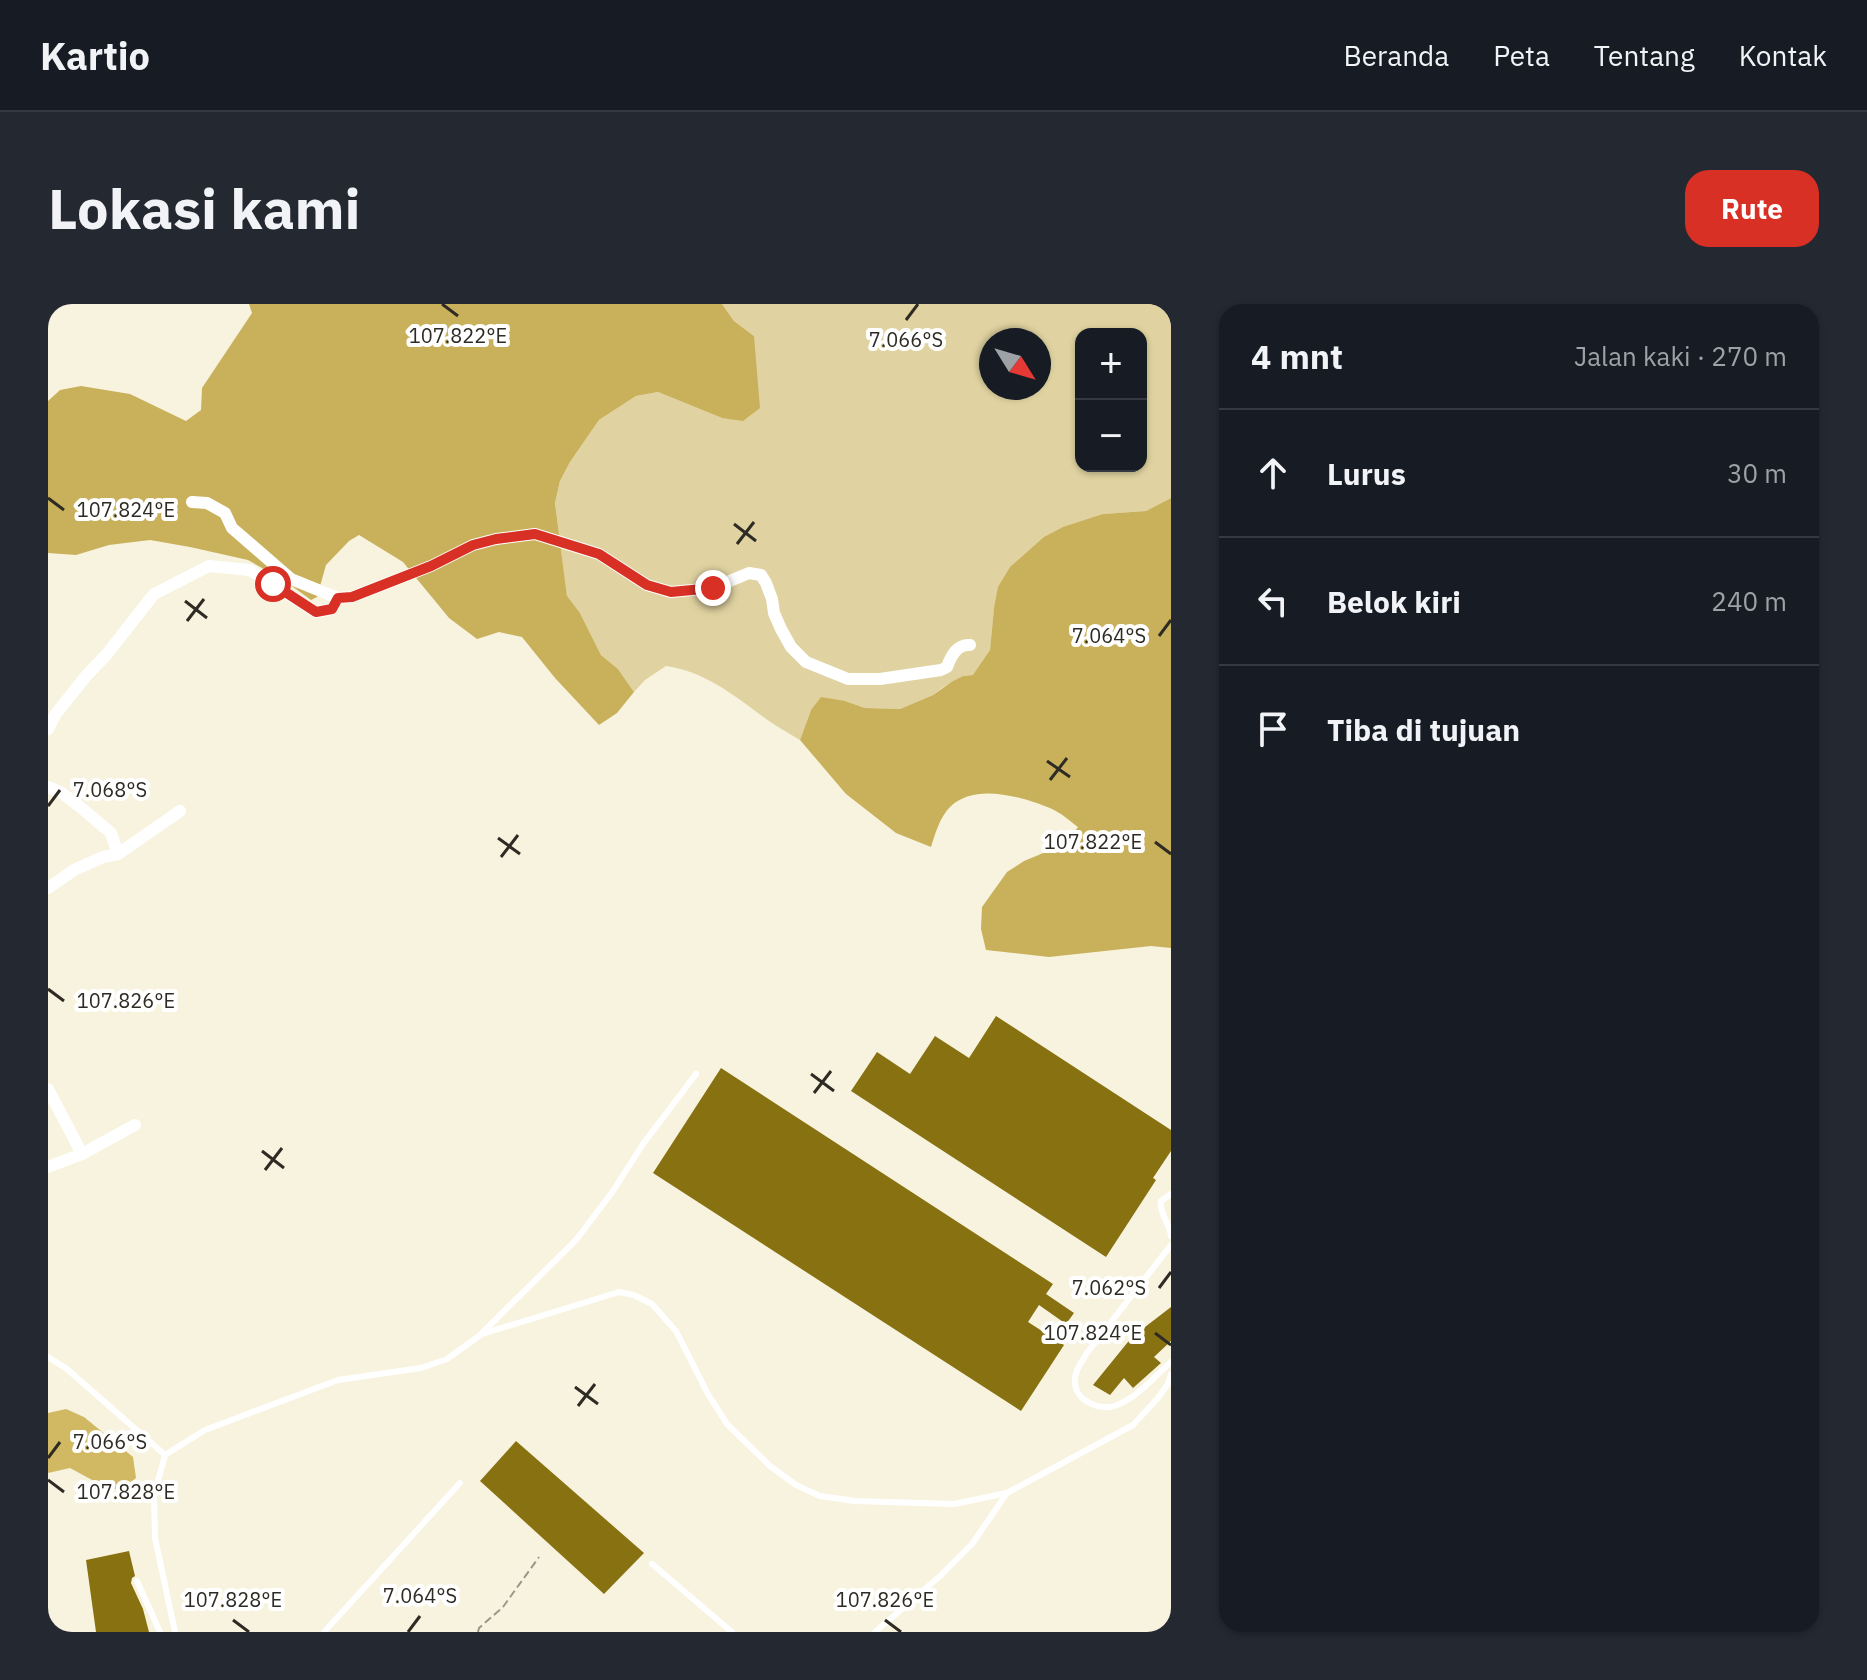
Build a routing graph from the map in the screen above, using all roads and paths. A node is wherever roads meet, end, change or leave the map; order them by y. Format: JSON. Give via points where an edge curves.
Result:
{"nodes":[{"id":1,"x":192,"y":502,"type":"dead end"},
{"id":2,"x":338,"y":598,"type":"junction"},
{"id":3,"x":970,"y":645,"type":"dead end"},
{"id":4,"x":48,"y":729,"type":"edge"},
{"id":5,"x":48,"y":787,"type":"edge"},
{"id":6,"x":180,"y":811,"type":"dead end"},
{"id":7,"x":118,"y":854,"type":"junction"},
{"id":8,"x":48,"y":888,"type":"edge"},
{"id":9,"x":696,"y":1074,"type":"dead end"},
{"id":10,"x":48,"y":1089,"type":"edge"},
{"id":11,"x":135,"y":1125,"type":"dead end"},
{"id":12,"x":82,"y":1154,"type":"junction"},
{"id":13,"x":48,"y":1167,"type":"edge"},
{"id":14,"x":1171,"y":1194,"type":"edge"},
{"id":15,"x":1171,"y":1236,"type":"edge"},
{"id":16,"x":1171,"y":1245,"type":"edge"},
{"id":17,"x":479,"y":1336,"type":"junction"},
{"id":18,"x":48,"y":1357,"type":"edge"},
{"id":19,"x":1171,"y":1362,"type":"edge"},
{"id":20,"x":1171,"y":1374,"type":"edge"},
{"id":21,"x":165,"y":1455,"type":"junction"},
{"id":22,"x":460,"y":1483,"type":"dead end"},
{"id":23,"x":1007,"y":1493,"type":"junction"},
{"id":24,"x":539,"y":1557,"type":"dead end"},
{"id":25,"x":652,"y":1564,"type":"dead end"},
{"id":26,"x":137,"y":1581,"type":"dead end"},
{"id":27,"x":160,"y":1632,"type":"edge"},
{"id":28,"x":175,"y":1632,"type":"edge"},
{"id":29,"x":324,"y":1632,"type":"edge"},
{"id":30,"x":478,"y":1632,"type":"edge"},
{"id":31,"x":732,"y":1632,"type":"edge"},
{"id":32,"x":875,"y":1632,"type":"edge"}],
"edges":[{"from":1,"to":2,"type":"street","via":[[225,513],[232,528],[291,579]]},
{"from":2,"to":3,"type":"street","via":[[431,566],[473,545],[535,534],[599,554],[647,585],[671,592],[713,588],[749,573],[761,575],[791,647],[806,662],[848,679],[941,670],[959,648]]},
{"from":2,"to":4,"type":"street","via":[[332,609],[316,612],[250,570],[209,566],[154,594]]},
{"from":5,"to":7,"type":"street","via":[[111,833]]},
{"from":6,"to":7,"type":"street"},
{"from":7,"to":8,"type":"street","via":[[74,870]]},
{"from":9,"to":17,"type":"lane","via":[[576,1240]]},
{"from":10,"to":12,"type":"street"},
{"from":11,"to":12,"type":"street"},
{"from":12,"to":13,"type":"street"},
{"from":14,"to":15,"type":"lane","via":[[1160,1209]]},
{"from":16,"to":19,"type":"lane","via":[[1087,1353],[1074,1383],[1078,1395],[1090,1404],[1116,1406]]},
{"from":17,"to":21,"type":"lane","via":[[447,1359],[338,1380],[205,1430]]},
{"from":17,"to":23,"type":"lane","via":[[619,1292],[634,1295],[652,1304],[676,1331],[727,1424],[796,1485],[820,1496],[887,1503],[954,1504]]},
{"from":18,"to":21,"type":"lane"},
{"from":20,"to":23,"type":"lane","via":[[1133,1425]]},
{"from":21,"to":28,"type":"lane","via":[[154,1496],[155,1538]]},
{"from":22,"to":29,"type":"lane"},
{"from":23,"to":32,"type":"lane","via":[[972,1544]]},
{"from":24,"to":30,"type":"path"},
{"from":25,"to":31,"type":"lane"},
{"from":26,"to":27,"type":"lane"}]}
